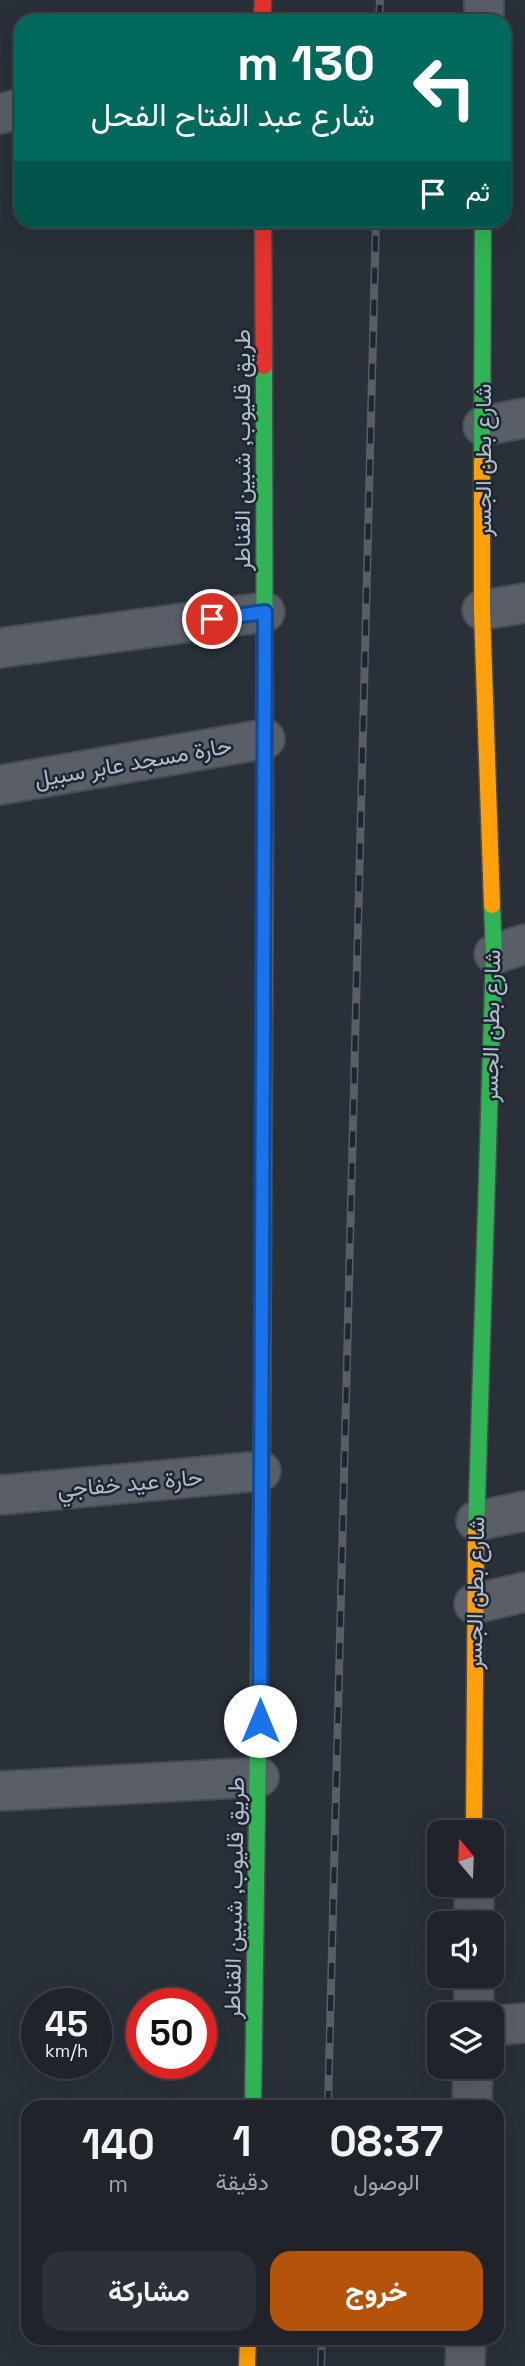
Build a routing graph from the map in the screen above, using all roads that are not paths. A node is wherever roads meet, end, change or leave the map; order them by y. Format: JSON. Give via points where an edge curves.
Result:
{"nodes":[{"id":1,"x":263,"y":228,"type":"edge"},
{"id":2,"x":483,"y":228,"type":"edge"},
{"id":3,"x":525,"y":418,"type":"edge"},
{"id":4,"x":483,"y":426,"type":"junction"},
{"id":5,"x":525,"y":603,"type":"edge"},
{"id":6,"x":482,"y":610,"type":"junction"},
{"id":7,"x":265,"y":612,"type":"junction"},
{"id":8,"x":0,"y":648,"type":"edge"},
{"id":9,"x":265,"y":738,"type":"junction"},
{"id":10,"x":0,"y":785,"type":"edge"},
{"id":11,"x":509,"y":949,"type":"edge"},
{"id":12,"x":261,"y":1471,"type":"junction"},
{"id":13,"x":0,"y":1495,"type":"edge"},
{"id":14,"x":525,"y":1511,"type":"edge"},
{"id":15,"x":476,"y":1521,"type":"junction"},
{"id":16,"x":525,"y":1592,"type":"edge"},
{"id":17,"x":474,"y":1604,"type":"junction"},
{"id":18,"x":260,"y":1777,"type":"junction"},
{"id":19,"x":0,"y":1791,"type":"edge"},
{"id":20,"x":474,"y":1820,"type":"edge"},
{"id":21,"x":525,"y":2023,"type":"edge"},
{"id":22,"x":504,"y":2025,"type":"edge"},
{"id":23,"x":473,"y":2079,"type":"edge"},
{"id":24,"x":253,"y":2100,"type":"edge"},
{"id":25,"x":472,"y":2100,"type":"edge"},
{"id":26,"x":248,"y":2345,"type":"edge"},
{"id":27,"x":466,"y":2345,"type":"edge"},
{"id":28,"x":247,"y":2366,"type":"edge"},
{"id":29,"x":465,"y":2366,"type":"edge"}],
"edges":[{"from":1,"to":7,"type":"main road","name":"طريق قليوب, شبين القناطر"},
{"from":2,"to":4,"type":"main road","name":"شارع بطن الجسر"},
{"from":3,"to":4,"type":"street"},
{"from":4,"to":6,"type":"main road","name":"شارع بطن الجسر"},
{"from":5,"to":6,"type":"street"},
{"from":6,"to":11,"type":"main road","name":"شارع بطن الجسر"},
{"from":7,"to":8,"type":"street"},
{"from":7,"to":9,"type":"main road","name":"طريق قليوب, شبين القناطر"},
{"from":9,"to":10,"type":"street","name":"حارة مسجد عابر سبيل"},
{"from":9,"to":12,"type":"main road","name":"طريق قليوب, شبين القناطر"},
{"from":11,"to":15,"type":"main road","name":"شارع بطن الجسر"},
{"from":12,"to":13,"type":"street","name":"حارة عيد خفاجي"},
{"from":12,"to":18,"type":"main road","name":"طريق قليوب, شبين القناطر"},
{"from":14,"to":15,"type":"street"},
{"from":15,"to":17,"type":"main road","name":"شارع بطن الجسر"},
{"from":16,"to":17,"type":"street"},
{"from":17,"to":20,"type":"main road","name":"شارع بطن الجسر"},
{"from":18,"to":19,"type":"street"},
{"from":18,"to":24,"type":"main road","name":"طريق قليوب, شبين القناطر"},
{"from":21,"to":22,"type":"street"},
{"from":23,"to":25,"type":"street"},
{"from":26,"to":28,"type":"main road"},
{"from":27,"to":29,"type":"street"}]}
